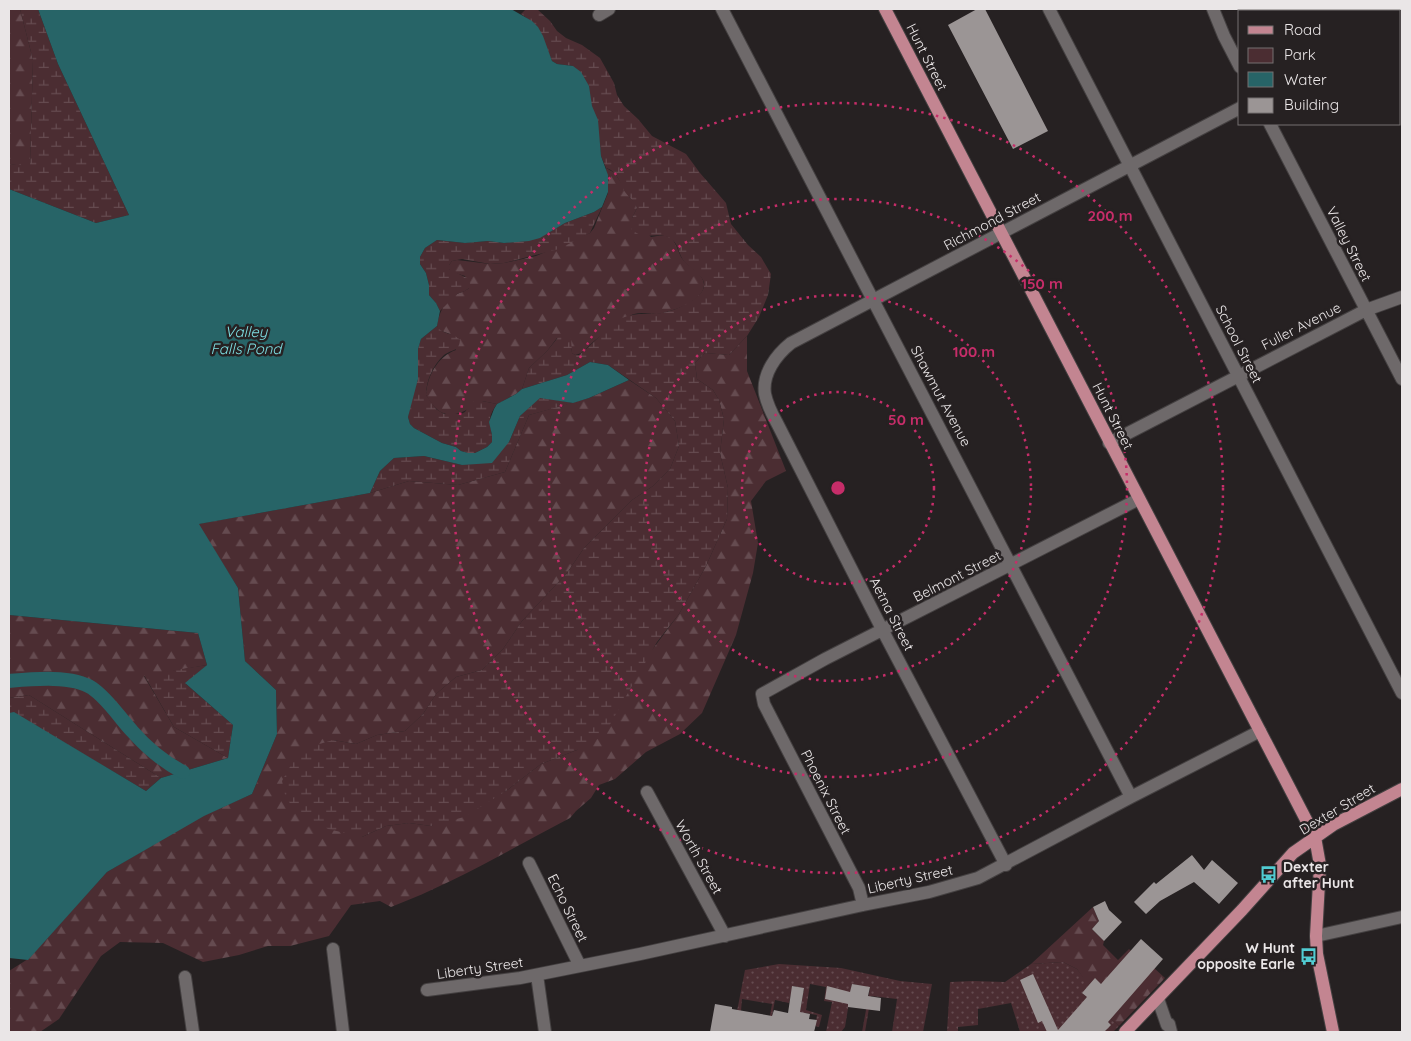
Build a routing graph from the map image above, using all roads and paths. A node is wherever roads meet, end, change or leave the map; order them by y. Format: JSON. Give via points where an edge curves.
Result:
{"nodes":[{"id":1,"x":722,"y":9,"type":"edge"},
{"id":2,"x":885,"y":9,"type":"edge"},
{"id":3,"x":1049,"y":9,"type":"edge"},
{"id":4,"x":1213,"y":9,"type":"edge"},
{"id":5,"x":1238,"y":62,"type":"edge"},
{"id":6,"x":1238,"y":109,"type":"edge"},
{"id":7,"x":1271,"y":125,"type":"edge"},
{"id":8,"x":1130,"y":165,"type":"junction"},
{"id":9,"x":1001,"y":233,"type":"junction"},
{"id":10,"x":1402,"y":297,"type":"edge"},
{"id":11,"x":874,"y":299,"type":"junction"},
{"id":12,"x":1366,"y":310,"type":"junction"},
{"id":13,"x":769,"y":372,"type":"joint"},
{"id":14,"x":1238,"y":375,"type":"junction"},
{"id":15,"x":1402,"y":379,"type":"edge"},
{"id":16,"x":1110,"y":443,"type":"junction"},
{"id":17,"x":1140,"y":500,"type":"junction"},
{"id":18,"x":1012,"y":564,"type":"junction"},
{"id":19,"x":883,"y":631,"type":"junction"},
{"id":20,"x":1402,"y":693,"type":"edge"},
{"id":21,"x":762,"y":694,"type":"joint"},
{"id":22,"x":1260,"y":731,"type":"junction"},
{"id":23,"x":1402,"y":788,"type":"edge"},
{"id":24,"x":646,"y":792,"type":"dead end"},
{"id":25,"x":1131,"y":797,"type":"junction"},
{"id":26,"x":1315,"y":837,"type":"junction"},
{"id":27,"x":528,"y":863,"type":"dead end"},
{"id":28,"x":1006,"y":865,"type":"junction"},
{"id":29,"x":864,"y":905,"type":"junction"},
{"id":30,"x":1402,"y":917,"type":"edge"},
{"id":31,"x":725,"y":936,"type":"junction"},
{"id":32,"x":1316,"y":936,"type":"junction"},
{"id":33,"x":333,"y":949,"type":"dead end"},
{"id":34,"x":580,"y":966,"type":"junction"},
{"id":35,"x":537,"y":975,"type":"junction"},
{"id":36,"x":185,"y":977,"type":"dead end"},
{"id":37,"x":427,"y":990,"type":"dead end"},
{"id":38,"x":1158,"y":999,"type":"junction"},
{"id":39,"x":193,"y":1032,"type":"edge"},
{"id":40,"x":343,"y":1032,"type":"edge"},
{"id":41,"x":545,"y":1032,"type":"edge"},
{"id":42,"x":1125,"y":1032,"type":"edge"},
{"id":43,"x":1171,"y":1032,"type":"edge"},
{"id":44,"x":1333,"y":1032,"type":"edge"}],
"edges":[{"from":1,"to":11,"type":"street","name":"Shawmut Avenue"},
{"from":2,"to":9,"type":"main road","name":"Hunt Street"},
{"from":3,"to":8,"type":"street","name":"School Street"},
{"from":4,"to":5,"type":"street"},
{"from":6,"to":8,"type":"street","name":"Richmond Street"},
{"from":7,"to":12,"type":"street","name":"Valley Street"},
{"from":8,"to":9,"type":"street","name":"Richmond Street"},
{"from":8,"to":14,"type":"street","name":"School Street"},
{"from":9,"to":11,"type":"street","name":"Richmond Street"},
{"from":9,"to":16,"type":"main road","name":"Hunt Street"},
{"from":10,"to":12,"type":"street","name":"Fuller Avenue"},
{"from":11,"to":13,"type":"street","name":"Richmond Street","via":[[791,343],[780,352]]},
{"from":11,"to":18,"type":"street","name":"Shawmut Avenue"},
{"from":12,"to":14,"type":"street","name":"Fuller Avenue"},
{"from":12,"to":15,"type":"street","name":"Valley Street"},
{"from":13,"to":19,"type":"street","name":"Aetna Street","via":[[765,392],[767,403]]},
{"from":14,"to":16,"type":"street","name":"Fuller Avenue"},
{"from":14,"to":20,"type":"street","name":"School Street"},
{"from":16,"to":17,"type":"main road","name":"Hunt Street"},
{"from":17,"to":18,"type":"street","name":"Belmont Street"},
{"from":17,"to":22,"type":"main road","name":"Hunt Street"},
{"from":18,"to":19,"type":"street","name":"Belmont Street"},
{"from":18,"to":25,"type":"street","name":"Shawmut Avenue"},
{"from":19,"to":21,"type":"street","name":"Belmont Street"},
{"from":19,"to":28,"type":"street","name":"Aetna Street"},
{"from":21,"to":29,"type":"street","name":"Phoenix Street","via":[[764,704],[859,888]]},
{"from":22,"to":25,"type":"street","name":"Liberty Street"},
{"from":22,"to":26,"type":"main road","name":"Hunt Street"},
{"from":23,"to":26,"type":"main road","name":"Dexter Street"},
{"from":24,"to":31,"type":"street","name":"Worth Street"},
{"from":25,"to":28,"type":"street","name":"Liberty Street"},
{"from":26,"to":32,"type":"main road","name":"Hunt Street","via":[[1320,865]]},
{"from":26,"to":38,"type":"main road","name":"Dexter Street","via":[[1294,854]]},
{"from":27,"to":34,"type":"street","name":"Echo Street"},
{"from":28,"to":29,"type":"street","name":"Liberty Street","via":[[978,878],[929,892]]},
{"from":29,"to":31,"type":"street","name":"Liberty Street"},
{"from":30,"to":32,"type":"street"},
{"from":31,"to":34,"type":"street","name":"Liberty Street"},
{"from":32,"to":44,"type":"main road","name":"Hunt Street"},
{"from":33,"to":40,"type":"street"},
{"from":34,"to":35,"type":"street","name":"Liberty Street"},
{"from":35,"to":37,"type":"street","name":"Liberty Street"},
{"from":35,"to":41,"type":"street","name":"Liberty Street"},
{"from":36,"to":39,"type":"street"},
{"from":38,"to":42,"type":"main road","name":"Dexter Street"},
{"from":38,"to":43,"type":"street"}]}
